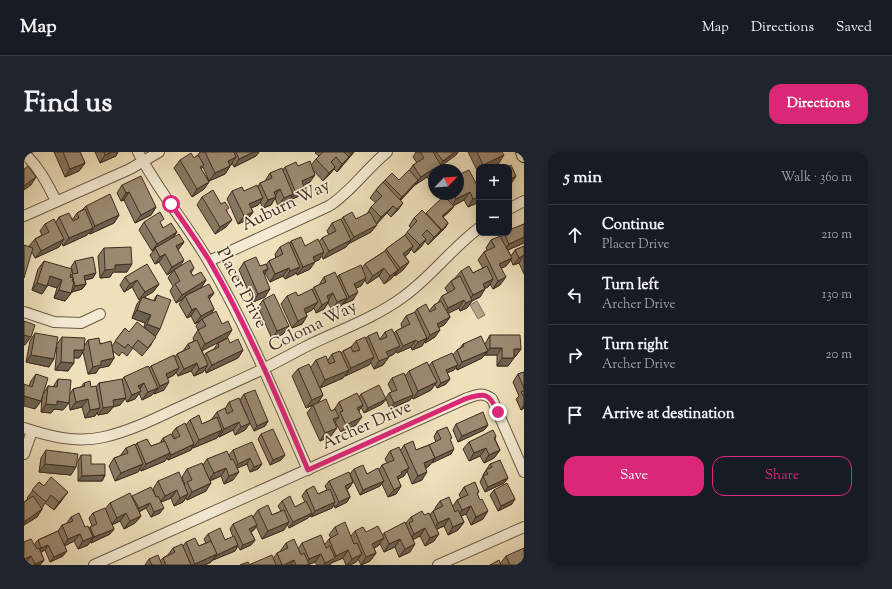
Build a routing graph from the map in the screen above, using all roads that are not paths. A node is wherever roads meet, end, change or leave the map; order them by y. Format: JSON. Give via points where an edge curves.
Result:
{"nodes":[{"id":1,"x":159,"y":152,"type":"edge"},
{"id":2,"x":387,"y":152,"type":"edge"},
{"id":3,"x":523,"y":152,"type":"edge"},
{"id":4,"x":24,"y":153,"type":"edge"},
{"id":5,"x":524,"y":155,"type":"edge"},
{"id":6,"x":141,"y":157,"type":"edge"},
{"id":7,"x":56,"y":201,"type":"junction"},
{"id":8,"x":524,"y":201,"type":"edge"},
{"id":9,"x":512,"y":207,"type":"edge"},
{"id":10,"x":24,"y":216,"type":"edge"},
{"id":11,"x":476,"y":230,"type":"edge"},
{"id":12,"x":209,"y":261,"type":"junction"},
{"id":13,"x":24,"y":312,"type":"edge"},
{"id":14,"x":100,"y":314,"type":"dead end"},
{"id":15,"x":264,"y":368,"type":"junction"},
{"id":16,"x":28,"y":430,"type":"edge"},
{"id":17,"x":24,"y":454,"type":"edge"},
{"id":18,"x":308,"y":470,"type":"junction"},
{"id":19,"x":524,"y":472,"type":"edge"},
{"id":20,"x":524,"y":527,"type":"edge"},
{"id":21,"x":94,"y":565,"type":"edge"},
{"id":22,"x":438,"y":565,"type":"edge"}],
"edges":[{"from":1,"to":6,"type":"street"},
{"from":2,"to":12,"type":"street","name":"Auburn Way","via":[[344,195],[329,206]]},
{"from":3,"to":5,"type":"main road"},
{"from":4,"to":7,"type":"street","via":[[39,170]]},
{"from":6,"to":7,"type":"street","via":[[130,169]]},
{"from":6,"to":12,"type":"street","name":"Placer Drive"},
{"from":7,"to":10,"type":"street"},
{"from":8,"to":9,"type":"street"},
{"from":11,"to":15,"type":"street","name":"Coloma Way","via":[[455,248],[426,279],[389,307]]},
{"from":12,"to":15,"type":"street","name":"Placer Drive"},
{"from":13,"to":14,"type":"street","via":[[54,322],[81,323]]},
{"from":15,"to":16,"type":"street","name":"Coloma Way","via":[[139,425],[110,435],[66,439]]},
{"from":15,"to":18,"type":"street","name":"Placer Drive"},
{"from":16,"to":17,"type":"street"},
{"from":18,"to":19,"type":"street","name":"Archer Drive","via":[[478,394],[492,399]]},
{"from":18,"to":21,"type":"street","name":"Archer Drive"},
{"from":20,"to":22,"type":"street"}]}
